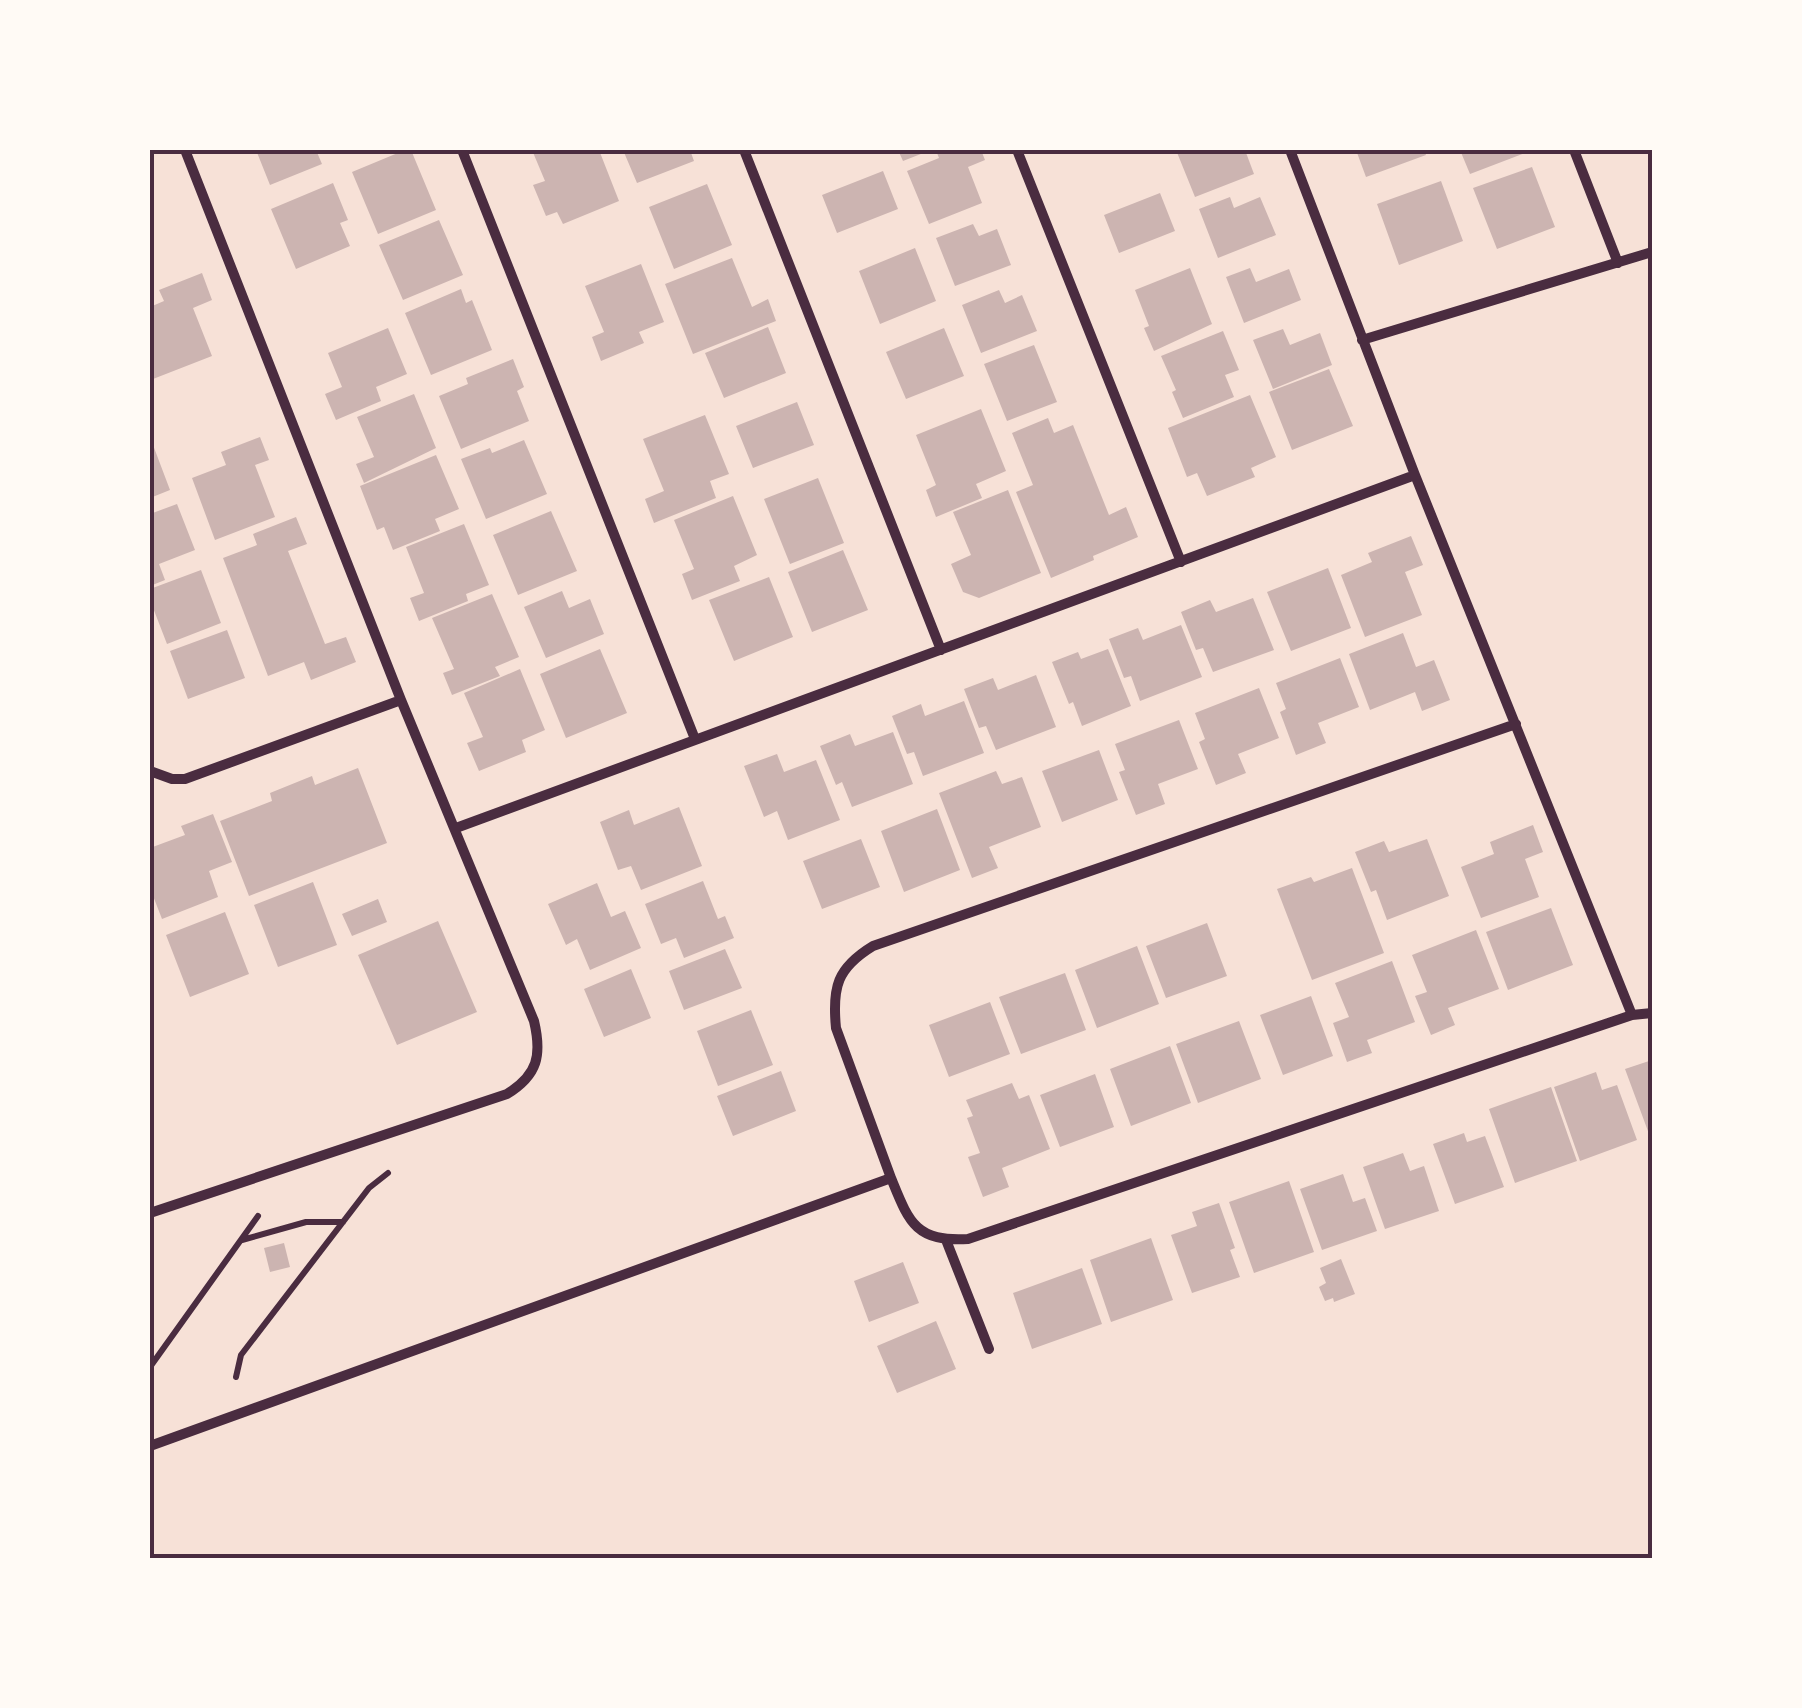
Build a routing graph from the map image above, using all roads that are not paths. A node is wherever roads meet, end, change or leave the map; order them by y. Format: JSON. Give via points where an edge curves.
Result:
{"nodes":[{"id":1,"x":184,"y":150,"type":"edge"},
{"id":2,"x":462,"y":150,"type":"edge"},
{"id":3,"x":744,"y":150,"type":"edge"},
{"id":4,"x":1017,"y":150,"type":"edge"},
{"id":5,"x":1290,"y":150,"type":"edge"},
{"id":6,"x":1574,"y":150,"type":"edge"},
{"id":7,"x":1652,"y":252,"type":"edge"},
{"id":8,"x":1618,"y":263,"type":"junction"},
{"id":9,"x":1362,"y":340,"type":"junction"},
{"id":10,"x":1415,"y":475,"type":"junction"},
{"id":11,"x":1181,"y":562,"type":"junction"},
{"id":12,"x":941,"y":650,"type":"junction"},
{"id":13,"x":401,"y":700,"type":"junction"},
{"id":14,"x":1516,"y":724,"type":"junction"},
{"id":15,"x":696,"y":739,"type":"junction"},
{"id":16,"x":150,"y":771,"type":"edge"},
{"id":17,"x":456,"y":828,"type":"junction"},
{"id":18,"x":1652,"y":1013,"type":"edge"},
{"id":19,"x":1632,"y":1015,"type":"junction"},
{"id":20,"x":891,"y":1178,"type":"junction"},
{"id":21,"x":150,"y":1214,"type":"edge"},
{"id":22,"x":946,"y":1240,"type":"junction"},
{"id":23,"x":989,"y":1349,"type":"dead end"},
{"id":24,"x":150,"y":1446,"type":"edge"}],
"edges":[{"from":1,"to":13,"type":"street"},
{"from":2,"to":15,"type":"street"},
{"from":3,"to":12,"type":"street"},
{"from":4,"to":11,"type":"street"},
{"from":5,"to":9,"type":"street"},
{"from":6,"to":8,"type":"street"},
{"from":7,"to":8,"type":"street"},
{"from":8,"to":9,"type":"street"},
{"from":9,"to":10,"type":"street"},
{"from":10,"to":11,"type":"street"},
{"from":10,"to":14,"type":"street"},
{"from":11,"to":12,"type":"street"},
{"from":12,"to":15,"type":"street"},
{"from":13,"to":16,"type":"street","via":[[185,779]]},
{"from":13,"to":17,"type":"street"},
{"from":14,"to":19,"type":"street"},
{"from":14,"to":20,"type":"street","via":[[854,958],[839,978],[836,1028]]},
{"from":15,"to":17,"type":"street"},
{"from":17,"to":21,"type":"street","via":[[534,1021],[536,1070],[507,1094]]},
{"from":18,"to":19,"type":"street"},
{"from":19,"to":22,"type":"street","via":[[988,1233]]},
{"from":20,"to":22,"type":"street","via":[[914,1225]]},
{"from":20,"to":24,"type":"street"},
{"from":22,"to":23,"type":"street"}]}
